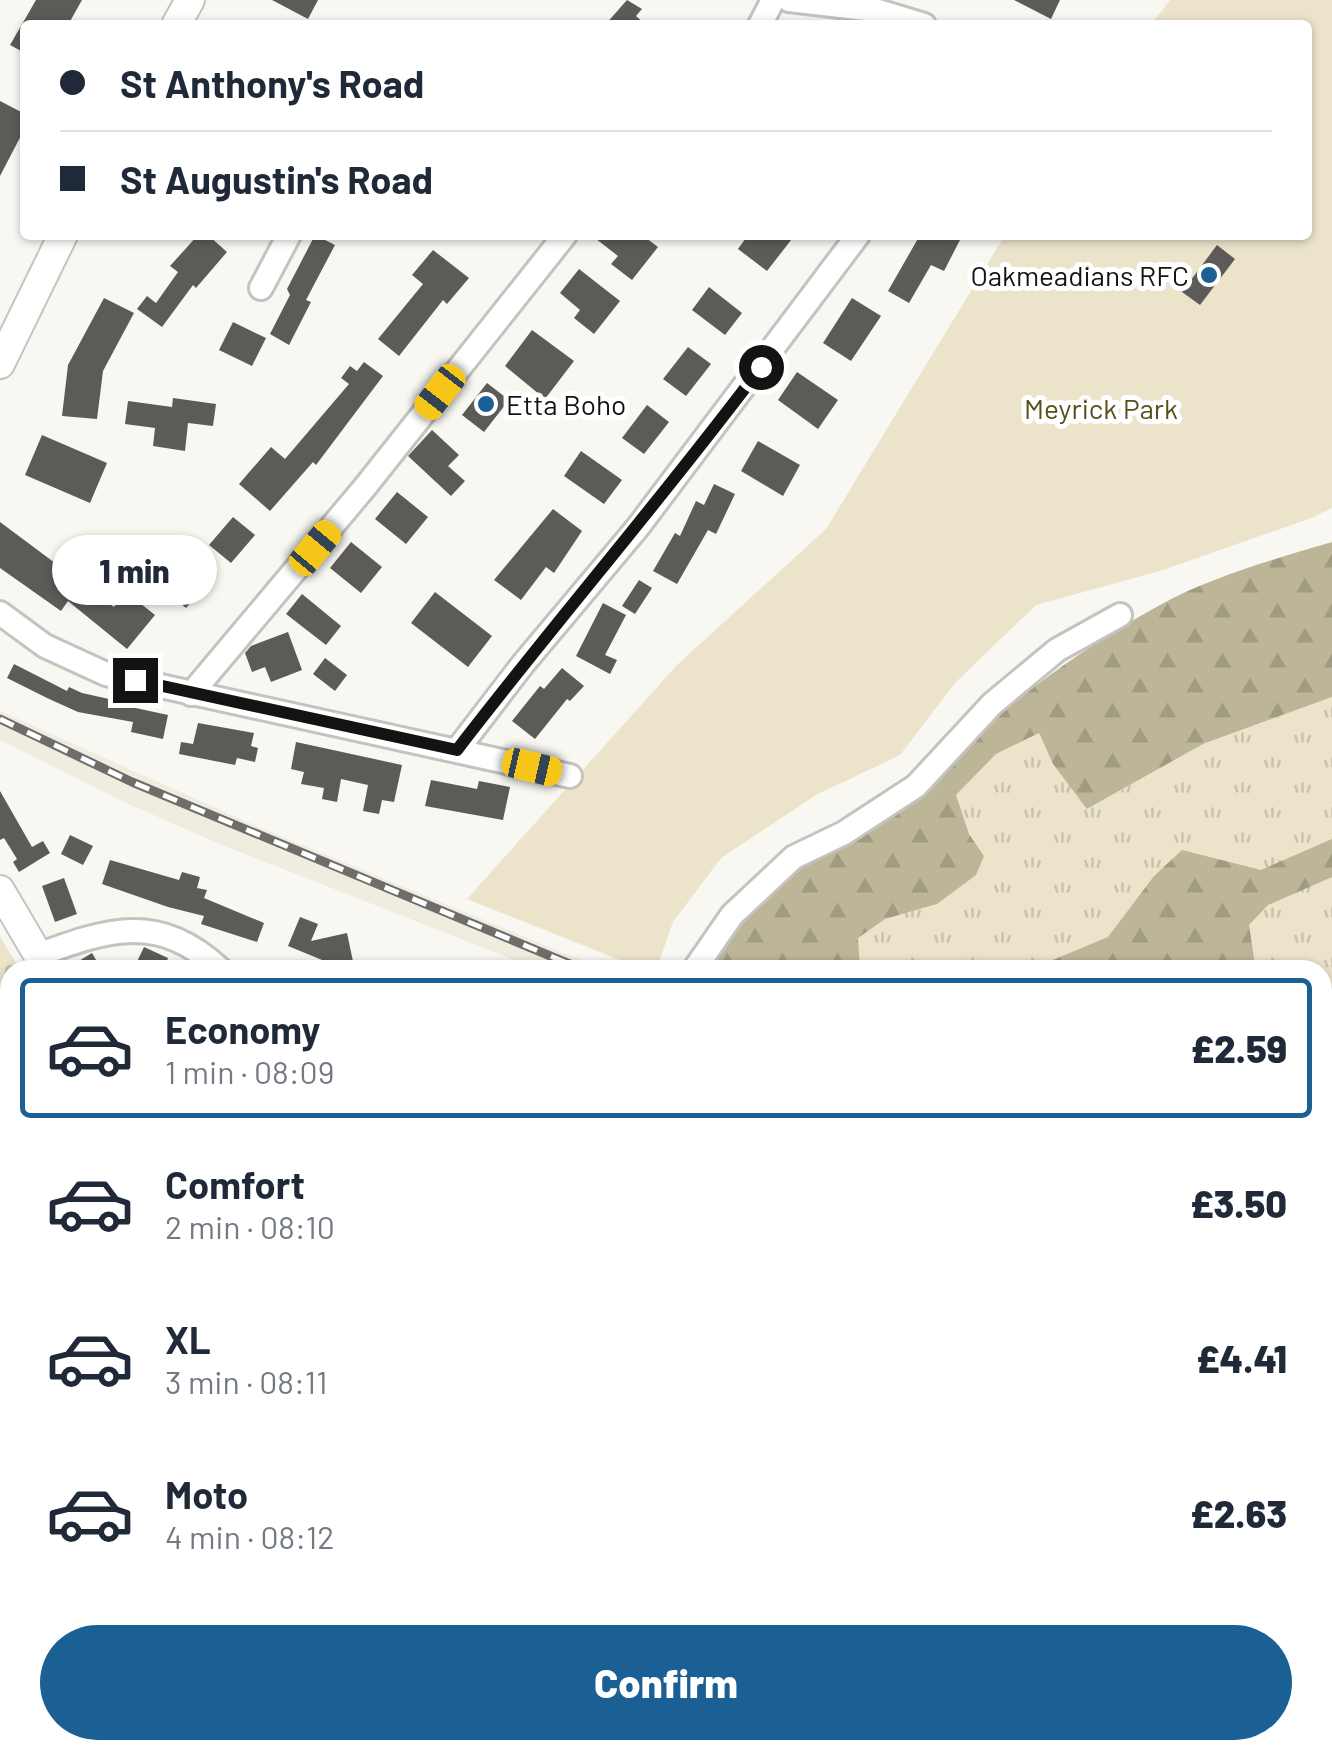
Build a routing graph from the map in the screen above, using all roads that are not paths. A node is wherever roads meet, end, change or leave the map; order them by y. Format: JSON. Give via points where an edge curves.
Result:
{"nodes":[{"id":1,"x":790,"y":0,"type":"edge"},
{"id":2,"x":908,"y":20,"type":"edge"},
{"id":3,"x":61,"y":240,"type":"edge"},
{"id":4,"x":286,"y":240,"type":"edge"},
{"id":5,"x":562,"y":240,"type":"edge"},
{"id":6,"x":854,"y":240,"type":"edge"},
{"id":7,"x":261,"y":288,"type":"dead end"},
{"id":8,"x":0,"y":364,"type":"edge"},
{"id":9,"x":0,"y":613,"type":"edge"},
{"id":10,"x":1120,"y":616,"type":"dead end"},
{"id":11,"x":192,"y":694,"type":"junction"},
{"id":12,"x":457,"y":750,"type":"junction"},
{"id":13,"x":570,"y":776,"type":"dead end"},
{"id":14,"x":0,"y":890,"type":"edge"},
{"id":15,"x":42,"y":960,"type":"edge"},
{"id":16,"x":47,"y":960,"type":"edge"},
{"id":17,"x":207,"y":960,"type":"edge"},
{"id":18,"x":701,"y":960,"type":"edge"}],
"edges":[{"from":1,"to":2,"type":"street"},
{"from":3,"to":8,"type":"main road"},
{"from":4,"to":7,"type":"street"},
{"from":5,"to":11,"type":"street"},
{"from":6,"to":12,"type":"street","via":[[661,498]]},
{"from":9,"to":11,"type":"street","via":[[45,646],[106,674]]},
{"from":10,"to":18,"type":"street","via":[[1057,650],[992,704],[916,786],[794,856],[732,916]]},
{"from":11,"to":12,"type":"street"},
{"from":12,"to":13,"type":"street"},
{"from":14,"to":15,"type":"main road"},
{"from":16,"to":17,"type":"street","via":[[96,934],[125,928],[156,933]]}]}
